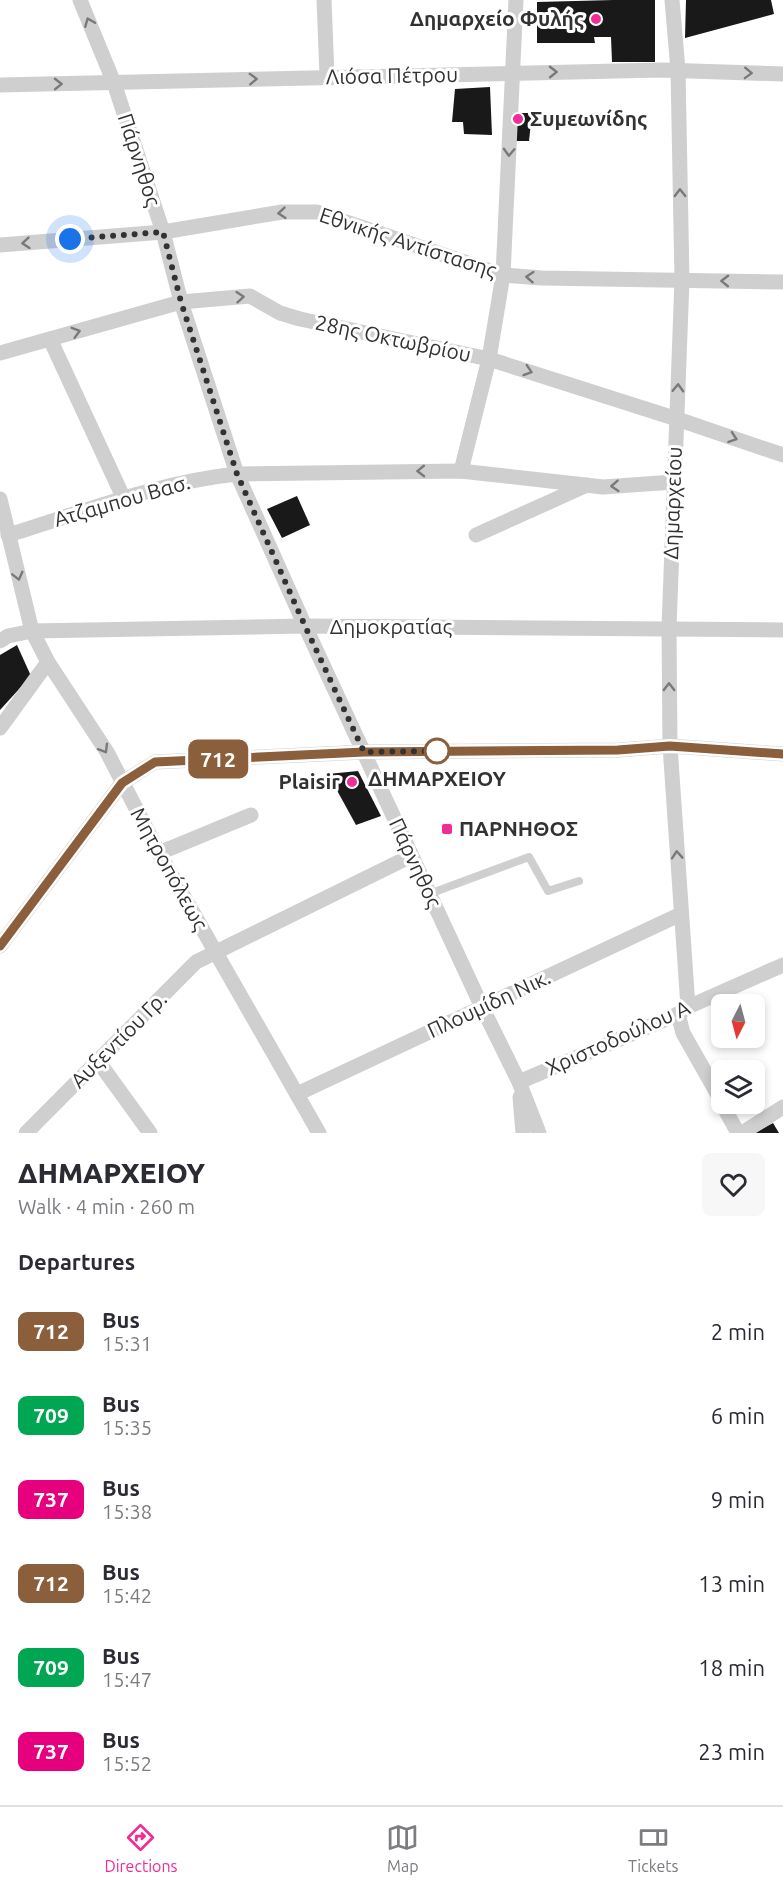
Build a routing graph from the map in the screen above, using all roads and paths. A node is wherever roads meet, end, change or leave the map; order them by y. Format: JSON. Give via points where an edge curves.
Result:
{"nodes":[{"id":1,"x":80,"y":0,"type":"edge"},
{"id":2,"x":324,"y":0,"type":"edge"},
{"id":3,"x":516,"y":0,"type":"edge"},
{"id":4,"x":672,"y":0,"type":"edge"},
{"id":5,"x":678,"y":70,"type":"junction"},
{"id":6,"x":512,"y":72,"type":"junction"},
{"id":7,"x":783,"y":74,"type":"edge"},
{"id":8,"x":327,"y":76,"type":"junction"},
{"id":9,"x":114,"y":83,"type":"junction"},
{"id":10,"x":0,"y":85,"type":"edge"},
{"id":11,"x":163,"y":232,"type":"junction"},
{"id":12,"x":0,"y":245,"type":"edge"},
{"id":13,"x":503,"y":275,"type":"junction"},
{"id":14,"x":682,"y":280,"type":"junction"},
{"id":15,"x":783,"y":282,"type":"edge"},
{"id":16,"x":181,"y":302,"type":"junction"},
{"id":17,"x":50,"y":339,"type":"junction"},
{"id":18,"x":0,"y":353,"type":"edge"},
{"id":19,"x":489,"y":359,"type":"junction"},
{"id":20,"x":677,"y":419,"type":"junction"},
{"id":21,"x":783,"y":455,"type":"edge"},
{"id":22,"x":461,"y":471,"type":"junction"},
{"id":23,"x":237,"y":474,"type":"junction"},
{"id":24,"x":674,"y":482,"type":"junction"},
{"id":25,"x":586,"y":485,"type":"junction"},
{"id":26,"x":0,"y":499,"type":"edge"},
{"id":27,"x":124,"y":499,"type":"junction"},
{"id":28,"x":8,"y":535,"type":"junction"},
{"id":29,"x":476,"y":535,"type":"dead end"},
{"id":30,"x":305,"y":626,"type":"junction"},
{"id":31,"x":669,"y":628,"type":"junction"},
{"id":32,"x":783,"y":630,"type":"edge"},
{"id":33,"x":32,"y":631,"type":"junction"},
{"id":34,"x":0,"y":641,"type":"edge"},
{"id":35,"x":48,"y":662,"type":"junction"},
{"id":36,"x":0,"y":728,"type":"edge"},
{"id":37,"x":670,"y":746,"type":"junction"},
{"id":38,"x":364,"y":752,"type":"junction"},
{"id":39,"x":783,"y":754,"type":"edge"},
{"id":40,"x":122,"y":783,"type":"junction"},
{"id":41,"x":251,"y":815,"type":"dead end"},
{"id":42,"x":159,"y":853,"type":"junction"},
{"id":43,"x":411,"y":856,"type":"junction"},
{"id":44,"x":579,"y":881,"type":"dead end"},
{"id":45,"x":429,"y":894,"type":"junction"},
{"id":46,"x":681,"y":914,"type":"junction"},
{"id":47,"x":0,"y":946,"type":"edge"},
{"id":48,"x":215,"y":952,"type":"junction"},
{"id":49,"x":783,"y":965,"type":"edge"},
{"id":50,"x":482,"y":1008,"type":"junction"},
{"id":51,"x":683,"y":1010,"type":"junction"},
{"id":52,"x":98,"y":1061,"type":"junction"},
{"id":53,"x":519,"y":1082,"type":"junction"},
{"id":54,"x":711,"y":1083,"type":"edge"},
{"id":55,"x":297,"y":1094,"type":"junction"},
{"id":56,"x":783,"y":1107,"type":"edge"},
{"id":57,"x":729,"y":1114,"type":"edge"},
{"id":58,"x":26,"y":1133,"type":"edge"},
{"id":59,"x":150,"y":1133,"type":"edge"},
{"id":60,"x":319,"y":1133,"type":"edge"},
{"id":61,"x":523,"y":1133,"type":"edge"},
{"id":62,"x":539,"y":1133,"type":"edge"},
{"id":63,"x":740,"y":1133,"type":"edge"}],
"edges":[{"from":9,"to":1,"type":"street","name":"Πάρνηθος","one_way":true},
{"from":2,"to":8,"type":"street"},
{"from":3,"to":6,"type":"street"},
{"from":4,"to":5,"type":"street","name":"Δημαρχείου"},
{"from":6,"to":5,"type":"street","name":"Λιόσα Πέτρου","one_way":true},
{"from":5,"to":7,"type":"street","name":"Λιόσα Πέτρου","one_way":true},
{"from":14,"to":5,"type":"street","name":"Δημαρχείου","one_way":true},
{"from":6,"to":8,"type":"street","name":"Λιόσα Πέτρου"},
{"from":6,"to":13,"type":"street","one_way":true},
{"from":9,"to":8,"type":"street","name":"Λιόσα Πέτρου","one_way":true},
{"from":10,"to":9,"type":"street","name":"Λιόσα Πέτρου","one_way":true},
{"from":9,"to":11,"type":"street","name":"Πάρνηθος"},
{"from":11,"to":12,"type":"street","name":"Εθνικής Αντίστασης","one_way":true},
{"from":13,"to":11,"type":"street","name":"Εθνικής Αντίστασης","one_way":true,"via":[[317,212],[282,212]]},
{"from":11,"to":16,"type":"street","name":"Πάρνηθος"},
{"from":14,"to":13,"type":"street","name":"Εθνικής Αντίστασης","one_way":true},
{"from":13,"to":19,"type":"street"},
{"from":15,"to":14,"type":"street","name":"Εθνικής Αντίστασης","one_way":true},
{"from":20,"to":14,"type":"street","name":"Δημαρχείου","one_way":true},
{"from":17,"to":16,"type":"street","name":"28ης Οκτωβρίου","one_way":true},
{"from":16,"to":19,"type":"street","name":"28ης Οκτωβρίου","one_way":true,"via":[[250,296],[300,319]]},
{"from":16,"to":23,"type":"street","name":"Πάρνηθος"},
{"from":17,"to":18,"type":"street","name":"28ης Οκτωβρίου"},
{"from":17,"to":27,"type":"street"},
{"from":19,"to":20,"type":"street","name":"28ης Οκτωβρίου","one_way":true},
{"from":19,"to":22,"type":"street"},
{"from":20,"to":21,"type":"street","name":"28ης Οκτωβρίου","one_way":true},
{"from":20,"to":24,"type":"street","name":"Δημαρχείου"},
{"from":22,"to":23,"type":"street","name":"Ατζαμπου Βασ.","one_way":true},
{"from":22,"to":25,"type":"street","name":"Ατζαμπου Βασ."},
{"from":23,"to":27,"type":"street","name":"Ατζαμπου Βασ.","via":[[206,477]]},
{"from":23,"to":30,"type":"street","name":"Πάρνηθος"},
{"from":24,"to":25,"type":"street","name":"Ατζαμπου Βασ.","one_way":true},
{"from":24,"to":31,"type":"street","name":"Δημαρχείου"},
{"from":25,"to":29,"type":"street"},
{"from":26,"to":28,"type":"street","name":"Μητροπόλεως"},
{"from":27,"to":28,"type":"street","name":"Ατζαμπου Βασ."},
{"from":28,"to":33,"type":"street","name":"Μητροπόλεως","one_way":true},
{"from":30,"to":31,"type":"street","name":"Δημοκρατίας"},
{"from":30,"to":33,"type":"street","name":"Δημοκρατίας"},
{"from":30,"to":38,"type":"street","name":"Πάρνηθος"},
{"from":31,"to":32,"type":"street","name":"Δημοκρατίας"},
{"from":37,"to":31,"type":"street","name":"Δημαρχείου","one_way":true},
{"from":33,"to":34,"type":"street","name":"Δημοκρατίας"},
{"from":33,"to":35,"type":"street","name":"Μητροπόλεως"},
{"from":35,"to":36,"type":"street"},
{"from":35,"to":40,"type":"street","name":"Μητροπόλεως","one_way":true,"via":[[107,752]]},
{"from":37,"to":38,"type":"street"},
{"from":37,"to":39,"type":"street"},
{"from":46,"to":37,"type":"street","name":"Δημαρχείου","one_way":true},
{"from":38,"to":40,"type":"street","via":[[155,762]]},
{"from":38,"to":43,"type":"street","name":"Πάρνηθος"},
{"from":40,"to":42,"type":"street","name":"Μητροπόλεως"},
{"from":40,"to":47,"type":"street"},
{"from":41,"to":42,"type":"street"},
{"from":42,"to":48,"type":"street","name":"Μητροπόλεως"},
{"from":43,"to":45,"type":"street","name":"Πάρνηθος"},
{"from":43,"to":48,"type":"street","name":"Αυξεντίου Γρ."},
{"from":44,"to":45,"type":"lane","via":[[548,891],[529,857]]},
{"from":45,"to":50,"type":"street","name":"Πάρνηθος"},
{"from":46,"to":50,"type":"street","name":"Πλουμίδη Νικ."},
{"from":46,"to":51,"type":"street","name":"Δημαρχείου"},
{"from":48,"to":52,"type":"street","name":"Αυξεντίου Γρ.","via":[[196,962]]},
{"from":48,"to":55,"type":"street","name":"Μητροπόλεως"},
{"from":49,"to":51,"type":"street","name":"Χριστοδούλου Α"},
{"from":50,"to":53,"type":"street","name":"Πάρνηθος"},
{"from":50,"to":55,"type":"street","name":"Πλουμίδη Νικ."},
{"from":51,"to":53,"type":"street","name":"Χριστοδούλου Α"},
{"from":51,"to":54,"type":"street","name":"Δημαρχείου","via":[[683,1033]]},
{"from":52,"to":58,"type":"street","name":"Αυξεντίου Γρ."},
{"from":52,"to":59,"type":"street"},
{"from":53,"to":61,"type":"street"},
{"from":53,"to":62,"type":"street","name":"Πάρνηθος"},
{"from":55,"to":60,"type":"street","name":"Μητροπόλεως"},
{"from":56,"to":63,"type":"street"},
{"from":57,"to":63,"type":"street","name":"Δημαρχείου"}]}
